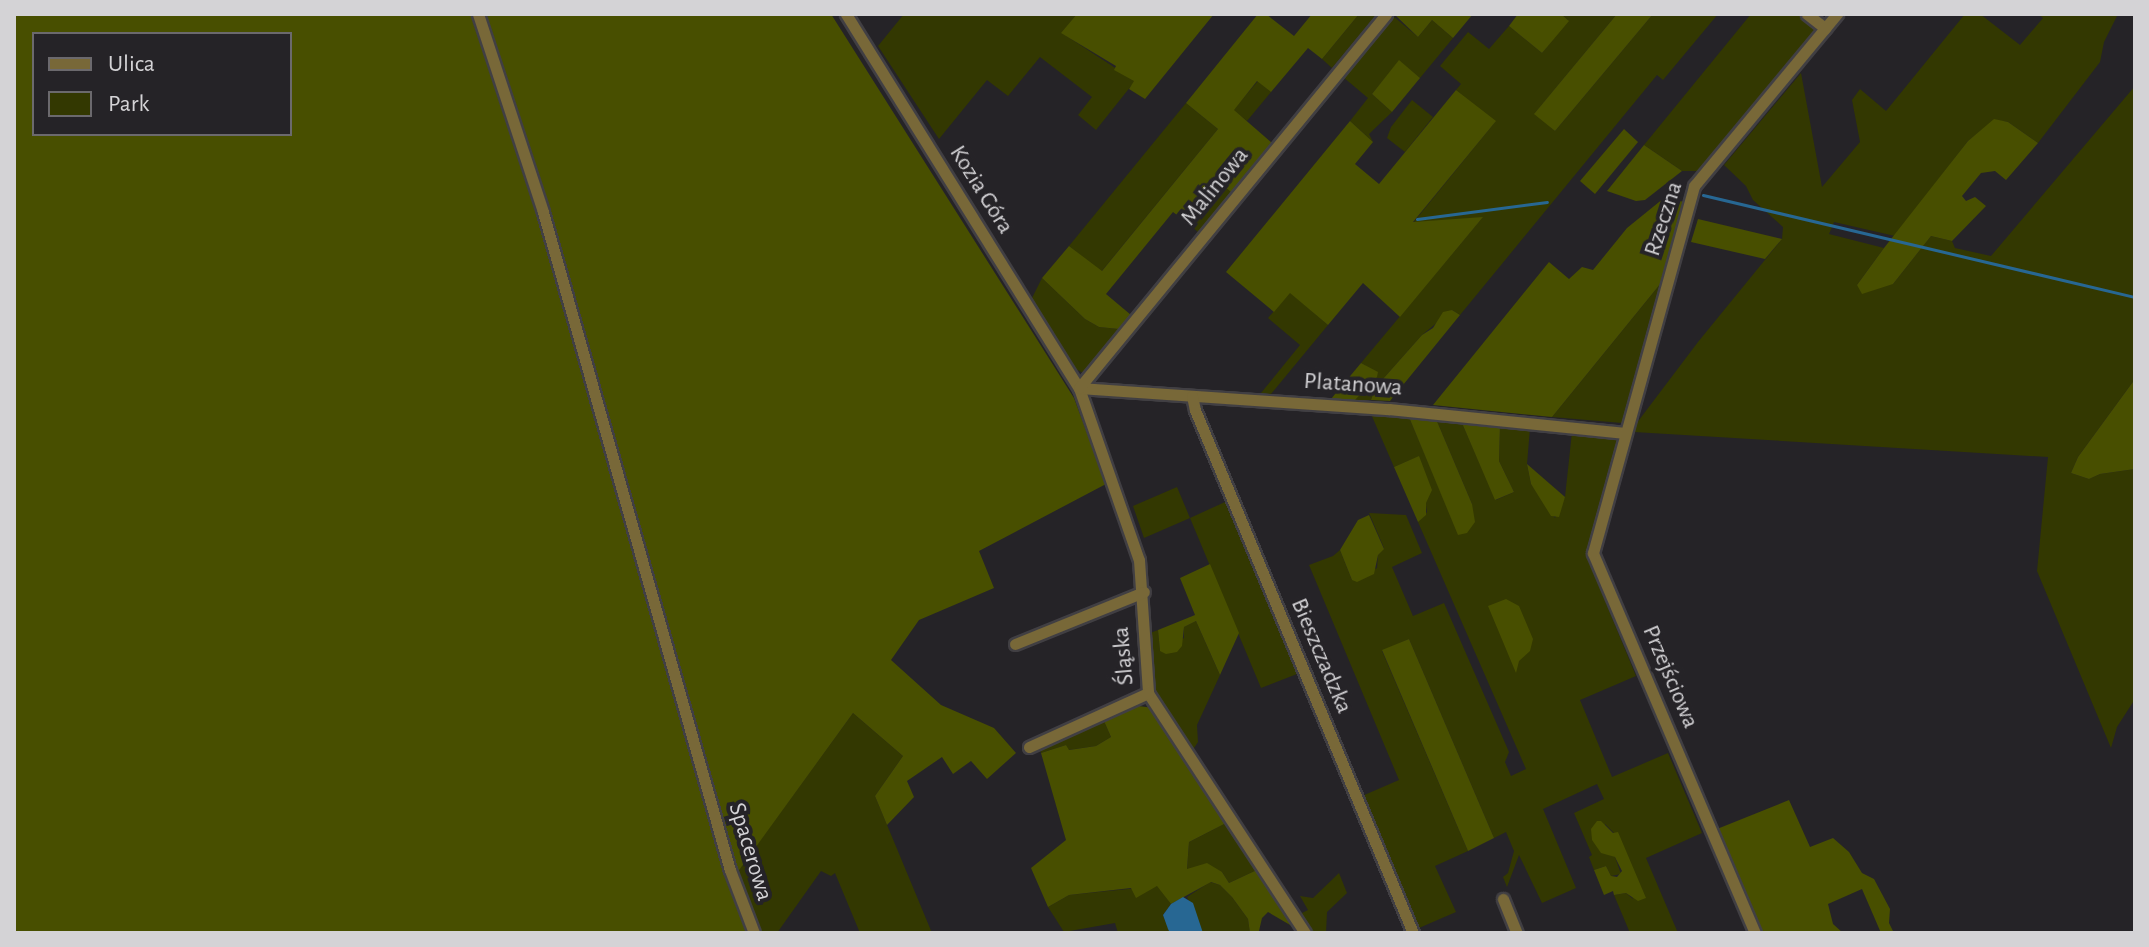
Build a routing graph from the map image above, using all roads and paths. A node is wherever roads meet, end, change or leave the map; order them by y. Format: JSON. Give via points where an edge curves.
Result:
{"nodes":[{"id":1,"x":478,"y":14,"type":"edge"},
{"id":2,"x":846,"y":14,"type":"edge"},
{"id":3,"x":1386,"y":14,"type":"edge"},
{"id":4,"x":1807,"y":14,"type":"edge"},
{"id":5,"x":1837,"y":14,"type":"edge"},
{"id":6,"x":1825,"y":28,"type":"junction"},
{"id":7,"x":1079,"y":388,"type":"junction"},
{"id":8,"x":1192,"y":396,"type":"junction"},
{"id":9,"x":1625,"y":433,"type":"junction"},
{"id":10,"x":1144,"y":592,"type":"junction"},
{"id":11,"x":1015,"y":644,"type":"dead end"},
{"id":12,"x":1148,"y":693,"type":"junction"},
{"id":13,"x":1029,"y":747,"type":"dead end"},
{"id":14,"x":1503,"y":899,"type":"dead end"},
{"id":15,"x":754,"y":933,"type":"edge"},
{"id":16,"x":1305,"y":933,"type":"edge"},
{"id":17,"x":1413,"y":933,"type":"edge"},
{"id":18,"x":1517,"y":933,"type":"edge"},
{"id":19,"x":1755,"y":933,"type":"edge"}],
"edges":[{"from":1,"to":15,"type":"street","name":"Spacerowa","via":[[543,212],[730,870]]},
{"from":2,"to":7,"type":"street","name":"Kozia Góra"},
{"from":3,"to":7,"type":"street","name":"Malinowa"},
{"from":4,"to":6,"type":"street"},
{"from":5,"to":6,"type":"street","name":"Rzeczna"},
{"from":6,"to":9,"type":"street","name":"Rzeczna","via":[[1694,186]]},
{"from":7,"to":8,"type":"street","name":"Platanowa"},
{"from":7,"to":10,"type":"street","name":"Śląska","via":[[1137,552]]},
{"from":8,"to":9,"type":"street","name":"Platanowa"},
{"from":8,"to":17,"type":"street","name":"Bieszczadzka"},
{"from":9,"to":19,"type":"street","name":"Przejściowa","via":[[1593,553]]},
{"from":10,"to":11,"type":"street"},
{"from":10,"to":12,"type":"street","name":"Śląska"},
{"from":12,"to":13,"type":"street"},
{"from":12,"to":16,"type":"street","name":"Śląska"},
{"from":14,"to":18,"type":"street"}]}
